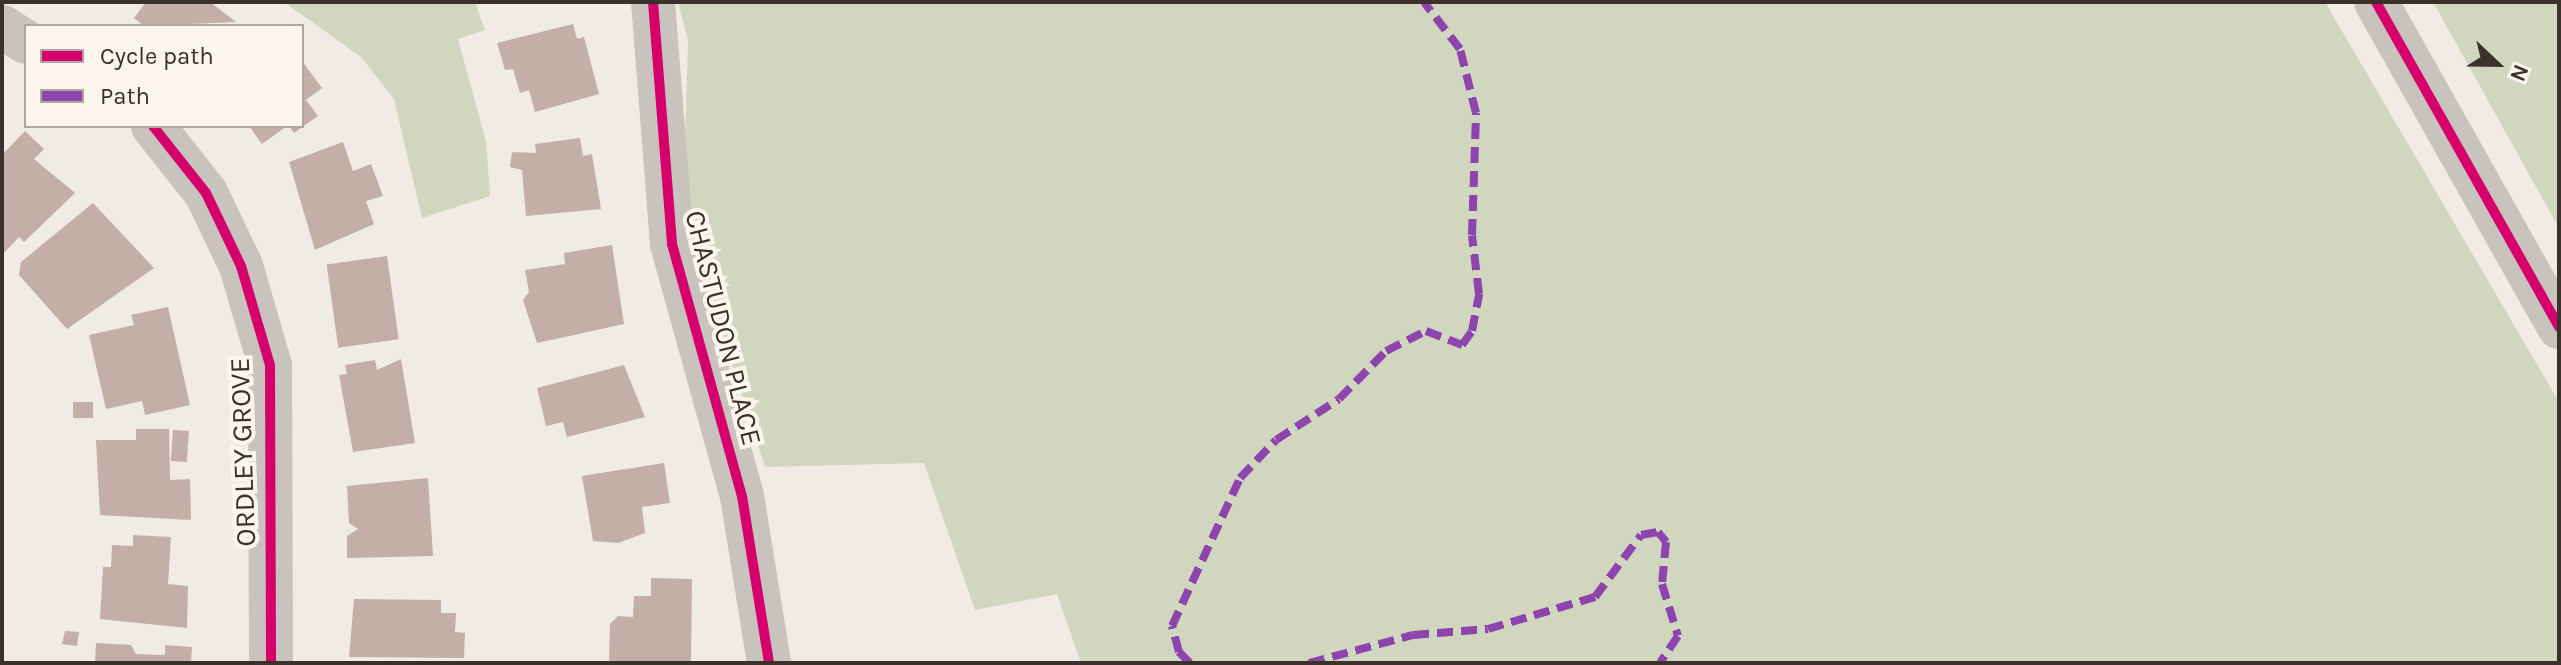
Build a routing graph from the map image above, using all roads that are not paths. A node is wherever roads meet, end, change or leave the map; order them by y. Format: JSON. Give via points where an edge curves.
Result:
{"nodes":[{"id":1,"x":653,"y":2,"type":"edge"},
{"id":2,"x":2376,"y":2,"type":"edge"},
{"id":3,"x":2,"y":27,"type":"edge"},
{"id":4,"x":24,"y":41,"type":"edge"},
{"id":5,"x":155,"y":128,"type":"edge"},
{"id":6,"x":2559,"y":327,"type":"edge"},
{"id":7,"x":271,"y":663,"type":"edge"},
{"id":8,"x":769,"y":663,"type":"edge"}],
"edges":[{"from":1,"to":8,"type":"street","name":"CHASTUDON PLACE","via":[[672,244],[742,496]]},
{"from":2,"to":6,"type":"street"},
{"from":3,"to":4,"type":"street"},
{"from":5,"to":7,"type":"street","name":"ORDLEY GROVE","via":[[206,193],[241,266],[270,365]]}]}
